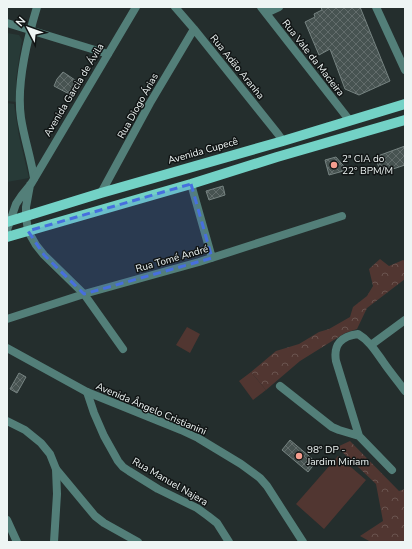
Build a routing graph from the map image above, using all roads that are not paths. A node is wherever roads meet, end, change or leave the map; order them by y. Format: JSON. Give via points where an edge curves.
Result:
{"nodes":[{"id":1,"x":37,"y":7,"type":"edge"},
{"id":2,"x":136,"y":7,"type":"edge"},
{"id":3,"x":175,"y":7,"type":"edge"},
{"id":4,"x":279,"y":7,"type":"edge"},
{"id":5,"x":376,"y":7,"type":"edge"},
{"id":6,"x":263,"y":10,"type":"edge"},
{"id":7,"x":7,"y":24,"type":"edge"},
{"id":8,"x":194,"y":29,"type":"junction"},
{"id":9,"x":30,"y":30,"type":"junction"},
{"id":10,"x":108,"y":54,"type":"junction"},
{"id":11,"x":405,"y":70,"type":"edge"},
{"id":12,"x":405,"y":104,"type":"edge"},
{"id":13,"x":350,"y":120,"type":"junction"},
{"id":14,"x":405,"y":120,"type":"edge"},
{"id":15,"x":283,"y":141,"type":"junction"},
{"id":16,"x":32,"y":181,"type":"junction"},
{"id":17,"x":191,"y":184,"type":"junction"},
{"id":18,"x":101,"y":193,"type":"junction"},
{"id":19,"x":26,"y":216,"type":"junction"},
{"id":20,"x":342,"y":216,"type":"dead end"},
{"id":21,"x":8,"y":224,"type":"edge"},
{"id":22,"x":28,"y":231,"type":"junction"},
{"id":23,"x":7,"y":237,"type":"edge"},
{"id":24,"x":212,"y":258,"type":"junction"},
{"id":25,"x":84,"y":294,"type":"junction"},
{"id":26,"x":7,"y":319,"type":"edge"},
{"id":27,"x":405,"y":320,"type":"edge"},
{"id":28,"x":371,"y":344,"type":"junction"},
{"id":29,"x":7,"y":348,"type":"edge"},
{"id":30,"x":123,"y":349,"type":"dead end"},
{"id":31,"x":280,"y":386,"type":"dead end"},
{"id":32,"x":405,"y":391,"type":"edge"},
{"id":33,"x":87,"y":392,"type":"junction"},
{"id":34,"x":7,"y":421,"type":"edge"},
{"id":35,"x":359,"y":436,"type":"junction"},
{"id":36,"x":56,"y":468,"type":"junction"},
{"id":37,"x":392,"y":470,"type":"dead end"},
{"id":38,"x":7,"y":520,"type":"edge"},
{"id":39,"x":17,"y":542,"type":"edge"},
{"id":40,"x":54,"y":542,"type":"edge"},
{"id":41,"x":138,"y":542,"type":"edge"},
{"id":42,"x":229,"y":542,"type":"edge"},
{"id":43,"x":302,"y":542,"type":"edge"}],
"edges":[{"from":1,"to":9,"type":"street"},
{"from":2,"to":10,"type":"street","name":"Avenida Garcia de Ávila"},
{"from":3,"to":8,"type":"street","name":"Rua Adão Aranha"},
{"from":4,"to":6,"type":"street"},
{"from":5,"to":11,"type":"street"},
{"from":6,"to":13,"type":"street","name":"Rua Vale da Macieira"},
{"from":7,"to":9,"type":"street"},
{"from":8,"to":15,"type":"street","name":"Rua Adão Aranha"},
{"from":8,"to":18,"type":"street","name":"Rua Diogo Árias"},
{"from":9,"to":10,"type":"street"},
{"from":9,"to":16,"type":"street","via":[[20,101]]},
{"from":10,"to":16,"type":"street","name":"Avenida Garcia de Ávila"},
{"from":12,"to":13,"type":"main road","name":"Avenida Cupecê"},
{"from":13,"to":15,"type":"main road","name":"Avenida Cupecê"},
{"from":14,"to":17,"type":"main road"},
{"from":15,"to":18,"type":"main road","name":"Avenida Cupecê"},
{"from":16,"to":19,"type":"street","name":"Avenida Garcia de Ávila"},
{"from":16,"to":21,"type":"street","name":"Avenida Garcia de Ávila","via":[[16,204]]},
{"from":17,"to":22,"type":"main road"},
{"from":17,"to":24,"type":"street"},
{"from":18,"to":19,"type":"main road","name":"Avenida Cupecê"},
{"from":19,"to":21,"type":"main road","name":"Avenida Cupecê"},
{"from":19,"to":22,"type":"street","name":"Avenida Garcia de Ávila"},
{"from":20,"to":24,"type":"street","name":"Rua Tomé André"},
{"from":22,"to":23,"type":"main road"},
{"from":22,"to":25,"type":"street","via":[[44,255]]},
{"from":24,"to":25,"type":"street","name":"Rua Tomé André"},
{"from":25,"to":26,"type":"street","name":"Rua Tomé André"},
{"from":25,"to":30,"type":"street"},
{"from":27,"to":28,"type":"street"},
{"from":28,"to":32,"type":"street"},
{"from":28,"to":35,"type":"street","via":[[358,334],[351,335],[339,343],[335,354]]},
{"from":29,"to":33,"type":"street","name":"Avenida Ângelo Cristianini"},
{"from":31,"to":35,"type":"street","via":[[332,427]]},
{"from":33,"to":42,"type":"street","name":"Rua Manuel Najera","via":[[104,436],[123,467],[197,508],[217,523]]},
{"from":33,"to":43,"type":"street","name":"Avenida Ângelo Cristianini","via":[[181,430],[241,464],[267,486]]},
{"from":34,"to":36,"type":"street","via":[[41,442]]},
{"from":35,"to":37,"type":"street"},
{"from":36,"to":40,"type":"street"},
{"from":36,"to":41,"type":"street","via":[[96,516]]},
{"from":38,"to":39,"type":"street"}]}
